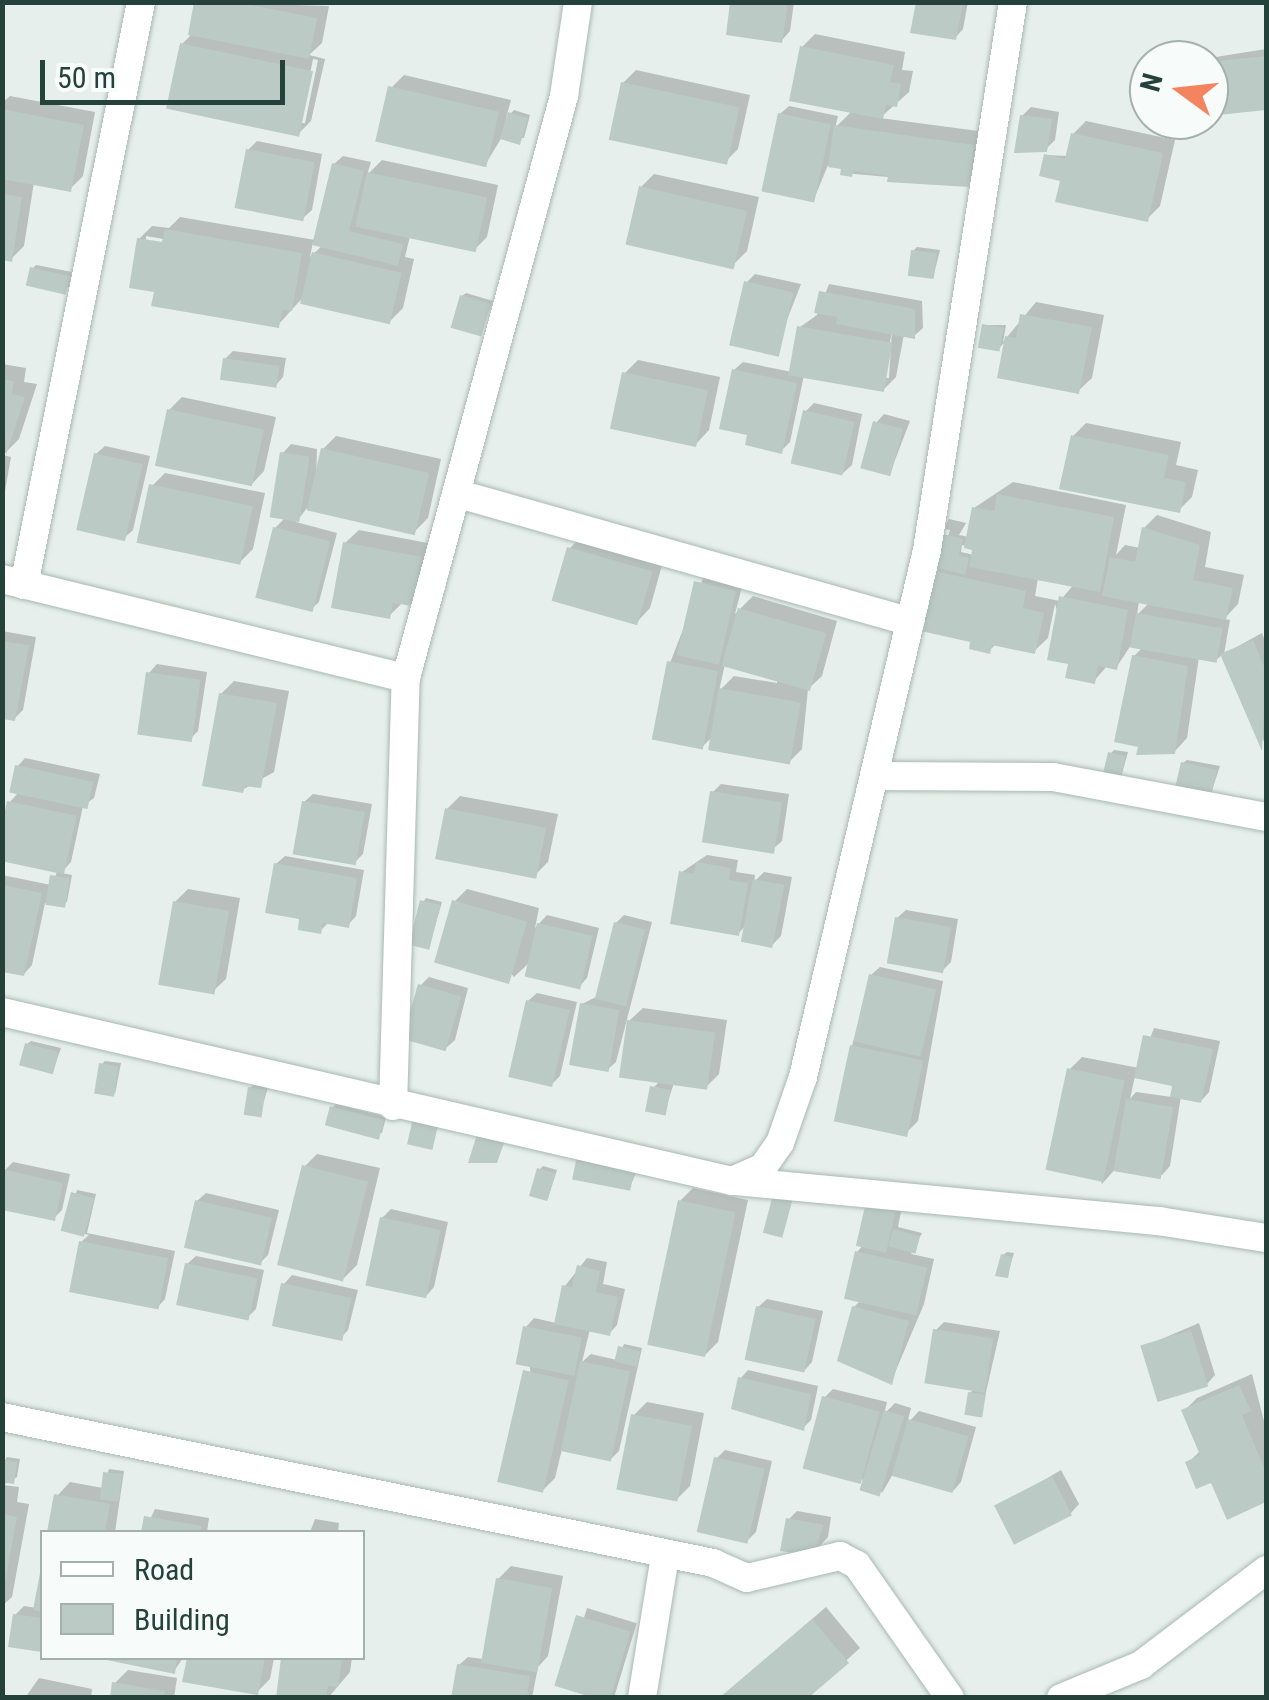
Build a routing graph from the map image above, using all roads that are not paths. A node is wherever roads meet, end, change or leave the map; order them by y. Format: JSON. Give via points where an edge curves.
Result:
{"nodes":[{"id":1,"x":141,"y":2,"type":"edge"},
{"id":2,"x":578,"y":2,"type":"edge"},
{"id":3,"x":1012,"y":2,"type":"edge"},
{"id":4,"x":458,"y":494,"type":"junction"},
{"id":5,"x":13,"y":582,"type":"edge"},
{"id":6,"x":910,"y":622,"type":"junction"},
{"id":7,"x":406,"y":678,"type":"junction"},
{"id":8,"x":874,"y":776,"type":"junction"},
{"id":9,"x":1266,"y":817,"type":"edge"},
{"id":10,"x":2,"y":1012,"type":"edge"},
{"id":11,"x":393,"y":1106,"type":"junction"},
{"id":12,"x":732,"y":1181,"type":"junction"},
{"id":13,"x":1266,"y":1238,"type":"edge"},
{"id":14,"x":2,"y":1418,"type":"edge"},
{"id":15,"x":665,"y":1556,"type":"junction"},
{"id":16,"x":1266,"y":1570,"type":"edge"},
{"id":17,"x":642,"y":1698,"type":"edge"},
{"id":18,"x":950,"y":1698,"type":"edge"},
{"id":19,"x":1062,"y":1698,"type":"edge"}],
"edges":[{"from":1,"to":5,"type":"street"},
{"from":2,"to":4,"type":"street","via":[[564,96]]},
{"from":3,"to":6,"type":"street","via":[[928,550]]},
{"from":4,"to":6,"type":"street"},
{"from":4,"to":7,"type":"street"},
{"from":5,"to":7,"type":"street"},
{"from":6,"to":8,"type":"street"},
{"from":7,"to":11,"type":"street"},
{"from":8,"to":9,"type":"street","via":[[1053,777]]},
{"from":8,"to":12,"type":"street","via":[[797,1094],[763,1168]]},
{"from":10,"to":11,"type":"street"},
{"from":11,"to":12,"type":"street"},
{"from":12,"to":13,"type":"street","via":[[1159,1221]]},
{"from":14,"to":15,"type":"street"},
{"from":15,"to":17,"type":"street"},
{"from":15,"to":18,"type":"street","via":[[747,1578],[840,1556],[857,1565]]},
{"from":16,"to":19,"type":"street","via":[[1140,1665]]}]}
